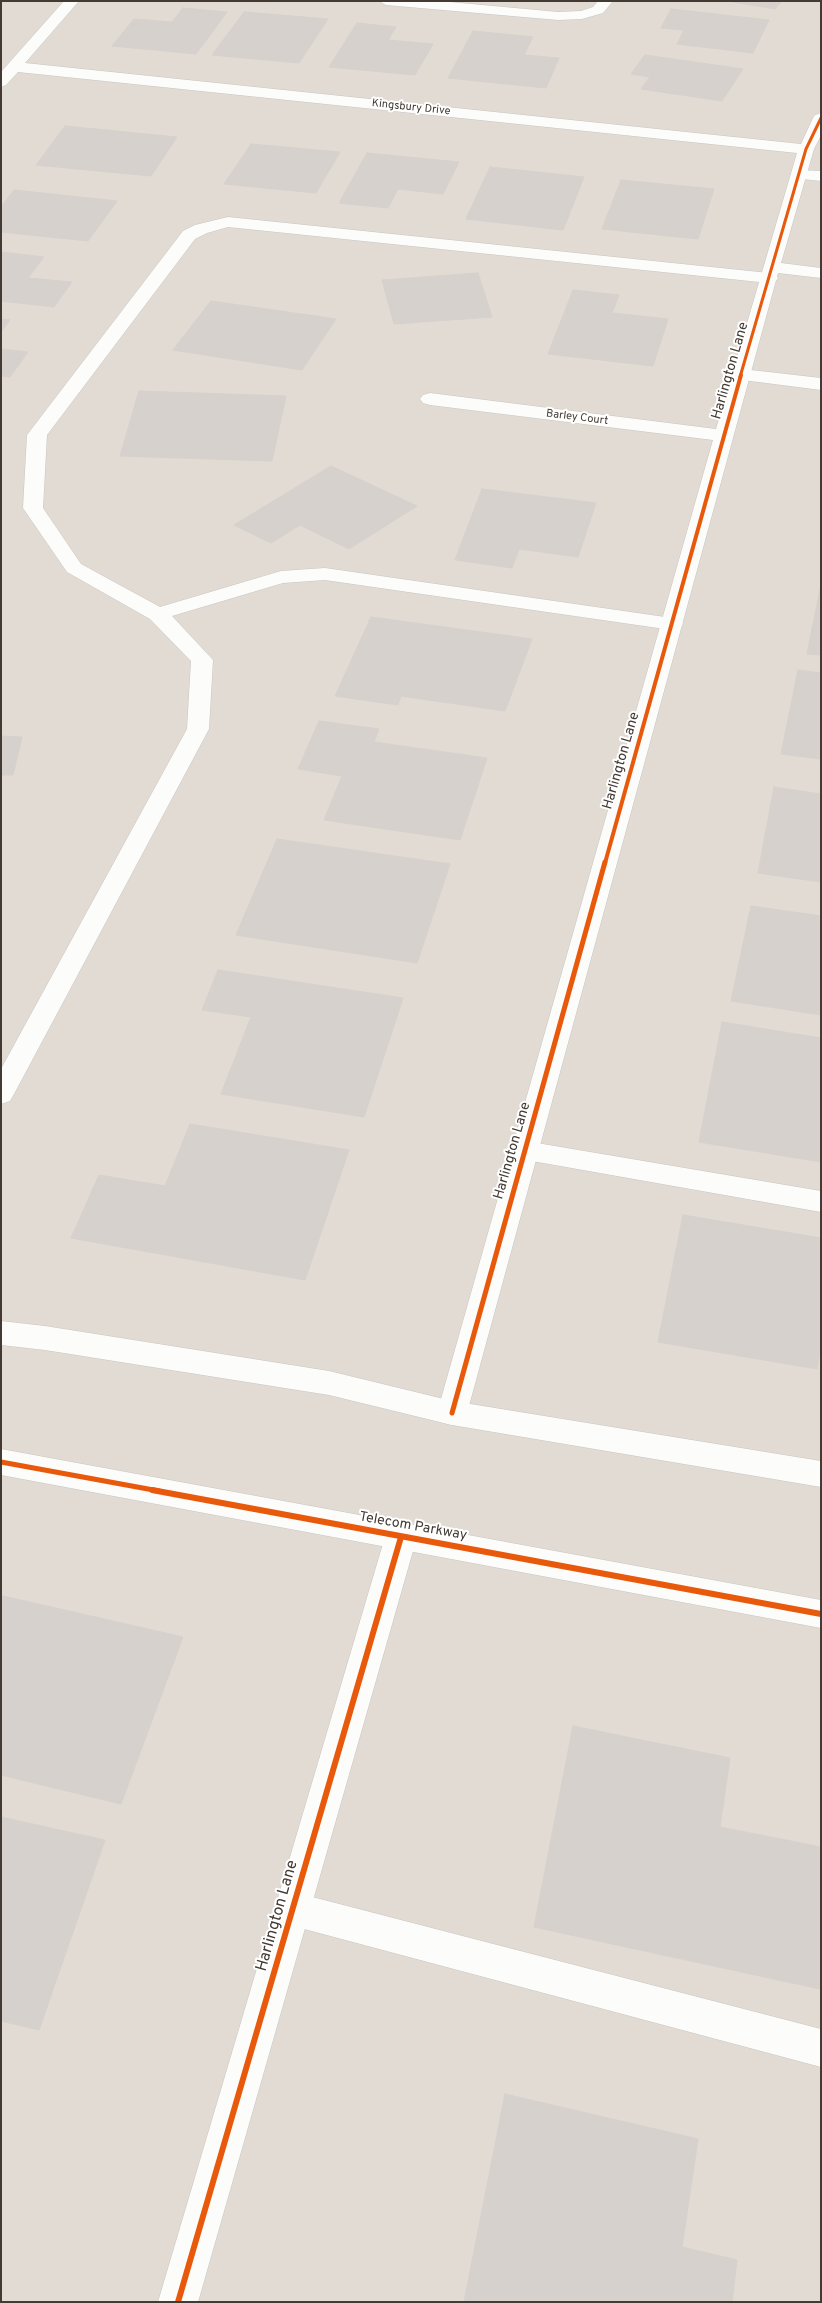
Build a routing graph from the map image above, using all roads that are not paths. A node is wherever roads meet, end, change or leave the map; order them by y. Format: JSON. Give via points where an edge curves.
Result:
{"nodes":[{"id":1,"x":72,"y":1,"type":"edge"},
{"id":2,"x":386,"y":1,"type":"edge"},
{"id":3,"x":606,"y":1,"type":"edge"},
{"id":4,"x":15,"y":67,"type":"junction"},
{"id":5,"x":1,"y":82,"type":"edge"},
{"id":6,"x":821,"y":118,"type":"edge"},
{"id":7,"x":806,"y":149,"type":"junction"},
{"id":8,"x":810,"y":175,"type":"edge"},
{"id":9,"x":770,"y":272,"type":"junction"},
{"id":10,"x":821,"y":273,"type":"edge"},
{"id":11,"x":742,"y":375,"type":"junction"},
{"id":12,"x":821,"y":384,"type":"edge"},
{"id":13,"x":430,"y":399,"type":"dead end"},
{"id":14,"x":724,"y":436,"type":"junction"},
{"id":15,"x":158,"y":614,"type":"junction"},
{"id":16,"x":672,"y":624,"type":"junction"},
{"id":17,"x":1,"y":1094,"type":"edge"},
{"id":18,"x":525,"y":1151,"type":"junction"},
{"id":19,"x":821,"y":1202,"type":"edge"},
{"id":20,"x":1,"y":1333,"type":"edge"},
{"id":21,"x":452,"y":1413,"type":"junction"},
{"id":22,"x":1,"y":1462,"type":"edge"},
{"id":23,"x":821,"y":1474,"type":"edge"},
{"id":24,"x":401,"y":1537,"type":"junction"},
{"id":25,"x":821,"y":1614,"type":"edge"},
{"id":26,"x":293,"y":1909,"type":"junction"},
{"id":27,"x":821,"y":2048,"type":"edge"},
{"id":28,"x":178,"y":2302,"type":"edge"}],
"edges":[{"from":1,"to":4,"type":"street"},
{"from":2,"to":3,"type":"street","via":[[558,16],[582,15],[598,10]]},
{"from":4,"to":5,"type":"street"},
{"from":4,"to":7,"type":"street","name":"Kingsbury Drive"},
{"from":6,"to":7,"type":"street","name":"Harlington Lane"},
{"from":7,"to":8,"type":"street","name":"Harlington Lane"},
{"from":8,"to":9,"type":"street","name":"Harlington Lane"},
{"from":9,"to":10,"type":"street"},
{"from":9,"to":11,"type":"street","name":"Harlington Lane"},
{"from":9,"to":15,"type":"street","via":[[228,222],[189,235],[37,436],[33,508],[74,568]]},
{"from":11,"to":12,"type":"street"},
{"from":11,"to":14,"type":"street","name":"Harlington Lane"},
{"from":13,"to":14,"type":"street","name":"Barley Court"},
{"from":14,"to":16,"type":"street","name":"Harlington Lane"},
{"from":15,"to":16,"type":"street","via":[[281,577],[325,574]]},
{"from":15,"to":17,"type":"street","via":[[202,660],[198,729]]},
{"from":16,"to":18,"type":"street","name":"Harlington Lane"},
{"from":18,"to":19,"type":"street"},
{"from":18,"to":21,"type":"street","name":"Harlington Lane"},
{"from":20,"to":21,"type":"street","via":[[329,1383]]},
{"from":21,"to":23,"type":"street"},
{"from":22,"to":24,"type":"street","name":"Telecom Parkway"},
{"from":24,"to":25,"type":"street","name":"Telecom Parkway"},
{"from":24,"to":26,"type":"street","name":"Harlington Lane"},
{"from":26,"to":27,"type":"street"},
{"from":26,"to":28,"type":"street","name":"Harlington Lane"}]}
